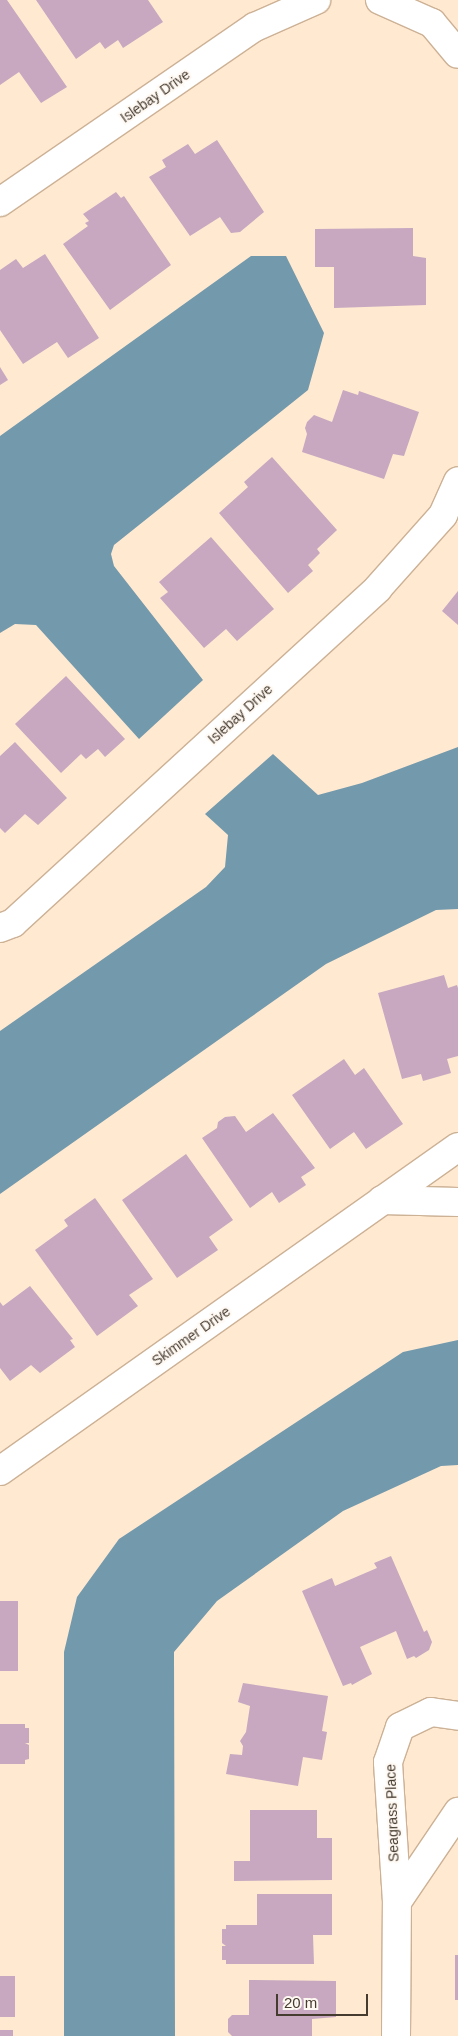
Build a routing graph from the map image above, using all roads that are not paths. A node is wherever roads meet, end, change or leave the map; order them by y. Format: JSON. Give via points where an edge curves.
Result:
{"nodes":[{"id":1,"x":316,"y":0,"type":"edge"},
{"id":2,"x":380,"y":0,"type":"edge"},
{"id":3,"x":458,"y":54,"type":"edge"},
{"id":4,"x":0,"y":202,"type":"edge"},
{"id":5,"x":458,"y":481,"type":"edge"},
{"id":6,"x":0,"y":928,"type":"edge"},
{"id":7,"x":458,"y":1147,"type":"edge"},
{"id":8,"x":382,"y":1200,"type":"junction"},
{"id":9,"x":458,"y":1202,"type":"edge"},
{"id":10,"x":0,"y":1471,"type":"edge"},
{"id":11,"x":458,"y":1716,"type":"edge"},
{"id":12,"x":458,"y":1812,"type":"edge"},
{"id":13,"x":397,"y":1902,"type":"junction"},
{"id":14,"x":396,"y":2036,"type":"edge"}],
"edges":[{"from":1,"to":4,"type":"street","name":"Islebay Drive","via":[[255,27]]},
{"from":2,"to":3,"type":"street","via":[[432,23]]},
{"from":5,"to":6,"type":"street","name":"Islebay Drive","via":[[443,515],[378,588],[21,916]]},
{"from":7,"to":8,"type":"street","name":"Skimmer Drive"},
{"from":8,"to":9,"type":"street"},
{"from":8,"to":10,"type":"street","name":"Skimmer Drive"},
{"from":11,"to":13,"type":"street","name":"Seagrass Place","via":[[431,1712],[400,1727],[388,1762]]},
{"from":12,"to":13,"type":"street","name":"Seagrass Place"},
{"from":13,"to":14,"type":"street","name":"Seagrass Place"}]}
